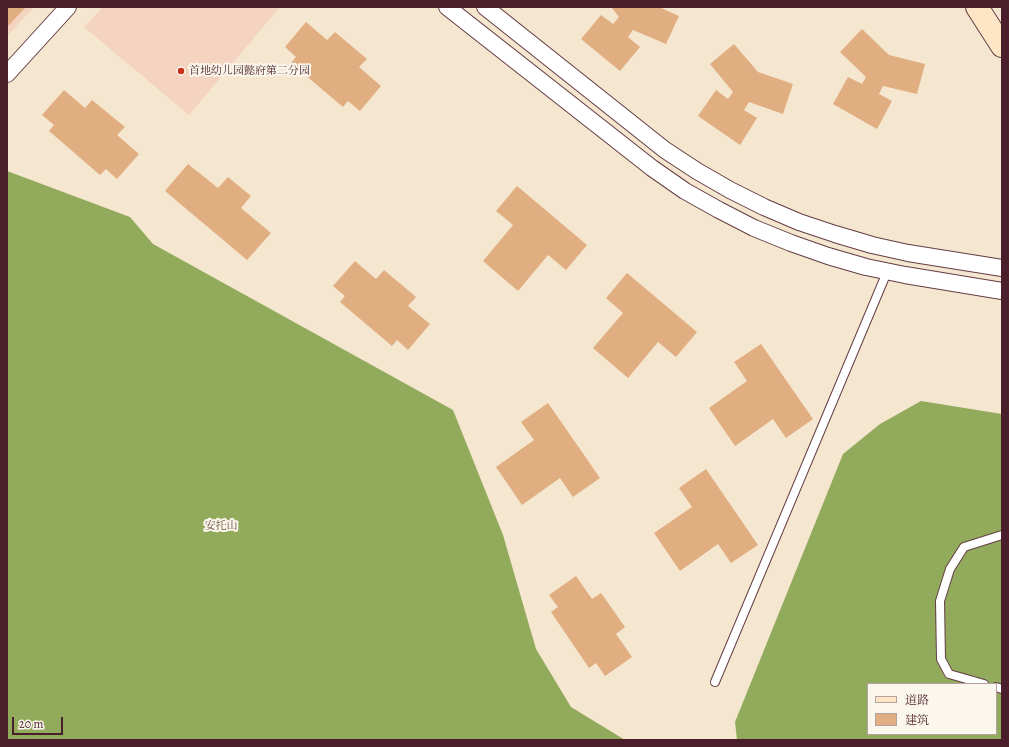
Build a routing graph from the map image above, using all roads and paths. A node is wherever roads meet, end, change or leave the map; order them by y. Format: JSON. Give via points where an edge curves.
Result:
{"nodes":[{"id":1,"x":68,"y":7,"type":"edge"},
{"id":2,"x":447,"y":7,"type":"edge"},
{"id":3,"x":484,"y":7,"type":"edge"},
{"id":4,"x":977,"y":7,"type":"edge"},
{"id":5,"x":1002,"y":46,"type":"edge"},
{"id":6,"x":7,"y":74,"type":"edge"},
{"id":7,"x":1002,"y":268,"type":"edge"},
{"id":8,"x":887,"y":272,"type":"junction"},
{"id":9,"x":1002,"y":291,"type":"edge"},
{"id":10,"x":1002,"y":535,"type":"edge"},
{"id":11,"x":715,"y":682,"type":"dead end"},
{"id":12,"x":980,"y":683,"type":"edge"}],
"edges":[{"from":1,"to":6,"type":"street"},
{"from":2,"to":8,"type":"street","via":[[620,145],[685,190],[754,228],[828,256]]},
{"from":3,"to":7,"type":"street","via":[[665,150],[730,190],[799,222],[850,238],[908,253]]},
{"from":4,"to":5,"type":"street"},
{"from":8,"to":9,"type":"street"},
{"from":8,"to":11,"type":"lane"},
{"from":10,"to":12,"type":"lane","via":[[964,547],[950,569],[940,601],[941,659],[949,674]]}]}
